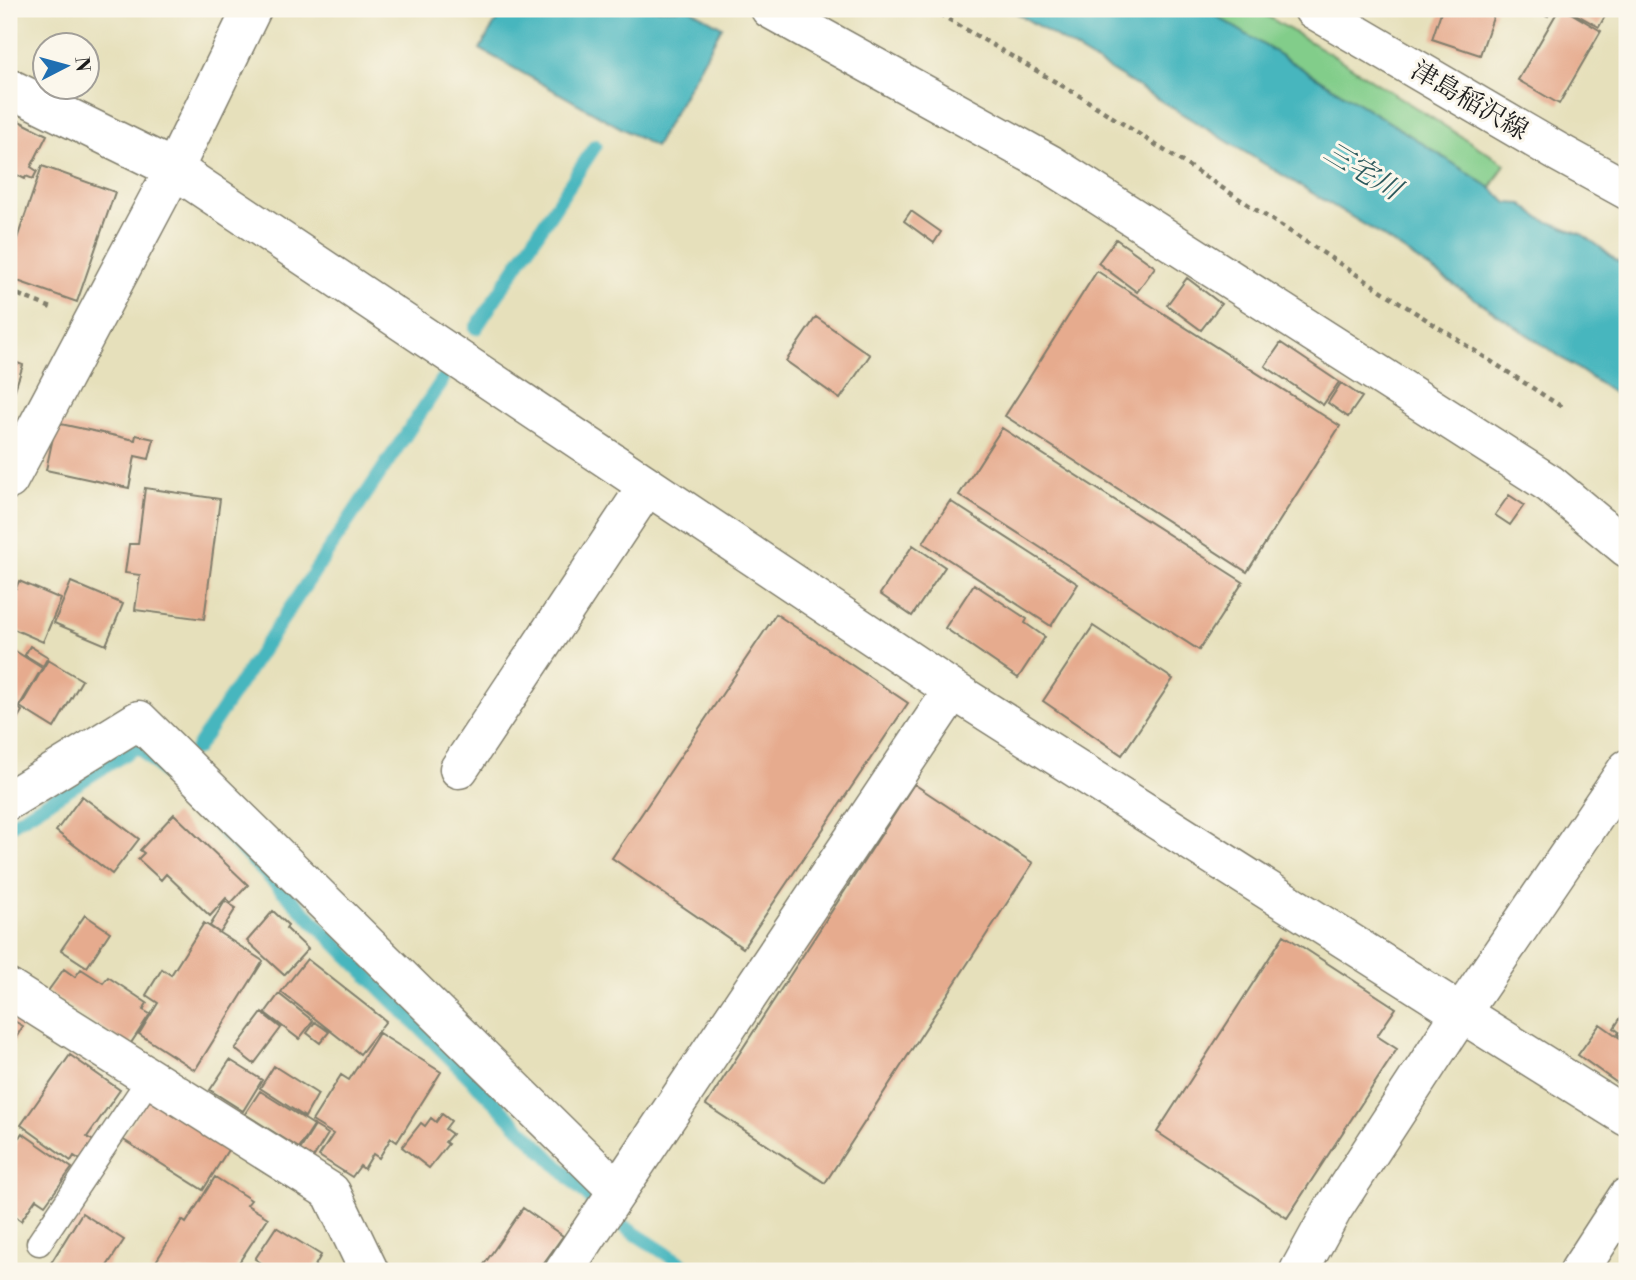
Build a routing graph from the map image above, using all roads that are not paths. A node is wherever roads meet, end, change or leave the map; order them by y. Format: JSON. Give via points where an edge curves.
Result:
{"nodes":[{"id":1,"x":252,"y":9,"type":"edge"},
{"id":2,"x":770,"y":9,"type":"edge"},
{"id":3,"x":1313,"y":9,"type":"edge"},
{"id":4,"x":9,"y":88,"type":"edge"},
{"id":5,"x":174,"y":169,"type":"junction"},
{"id":6,"x":1627,"y":190,"type":"edge"},
{"id":7,"x":9,"y":481,"type":"edge"},
{"id":8,"x":647,"y":485,"type":"junction"},
{"id":9,"x":1627,"y":548,"type":"edge"},
{"id":10,"x":953,"y":690,"type":"junction"},
{"id":11,"x":459,"y":769,"type":"dead end"},
{"id":12,"x":1627,"y":769,"type":"edge"},
{"id":13,"x":9,"y":800,"type":"edge"},
{"id":14,"x":9,"y":989,"type":"edge"},
{"id":15,"x":1461,"y":1013,"type":"junction"},
{"id":16,"x":150,"y":1078,"type":"junction"},
{"id":17,"x":1627,"y":1117,"type":"edge"},
{"id":18,"x":618,"y":1191,"type":"junction"},
{"id":19,"x":1627,"y":1197,"type":"edge"},
{"id":20,"x":39,"y":1243,"type":"dead end"},
{"id":21,"x":369,"y":1271,"type":"edge"},
{"id":22,"x":564,"y":1271,"type":"edge"},
{"id":23,"x":1298,"y":1271,"type":"edge"},
{"id":24,"x":1579,"y":1271,"type":"edge"}],
"edges":[{"from":1,"to":5,"type":"street"},
{"from":2,"to":9,"type":"street","via":[[1050,164],[1549,484]]},
{"from":3,"to":6,"type":"street","name":"津島稲沢線"},
{"from":4,"to":5,"type":"street"},
{"from":5,"to":7,"type":"street"},
{"from":5,"to":8,"type":"street"},
{"from":8,"to":10,"type":"street"},
{"from":8,"to":11,"type":"street"},
{"from":10,"to":15,"type":"street"},
{"from":10,"to":18,"type":"street"},
{"from":12,"to":15,"type":"street"},
{"from":13,"to":18,"type":"street","via":[[139,720]]},
{"from":14,"to":16,"type":"street"},
{"from":15,"to":17,"type":"street"},
{"from":15,"to":23,"type":"street","via":[[1333,1209]]},
{"from":16,"to":20,"type":"lane"},
{"from":16,"to":21,"type":"street","via":[[331,1192]]},
{"from":18,"to":22,"type":"street"},
{"from":19,"to":24,"type":"street"}]}
